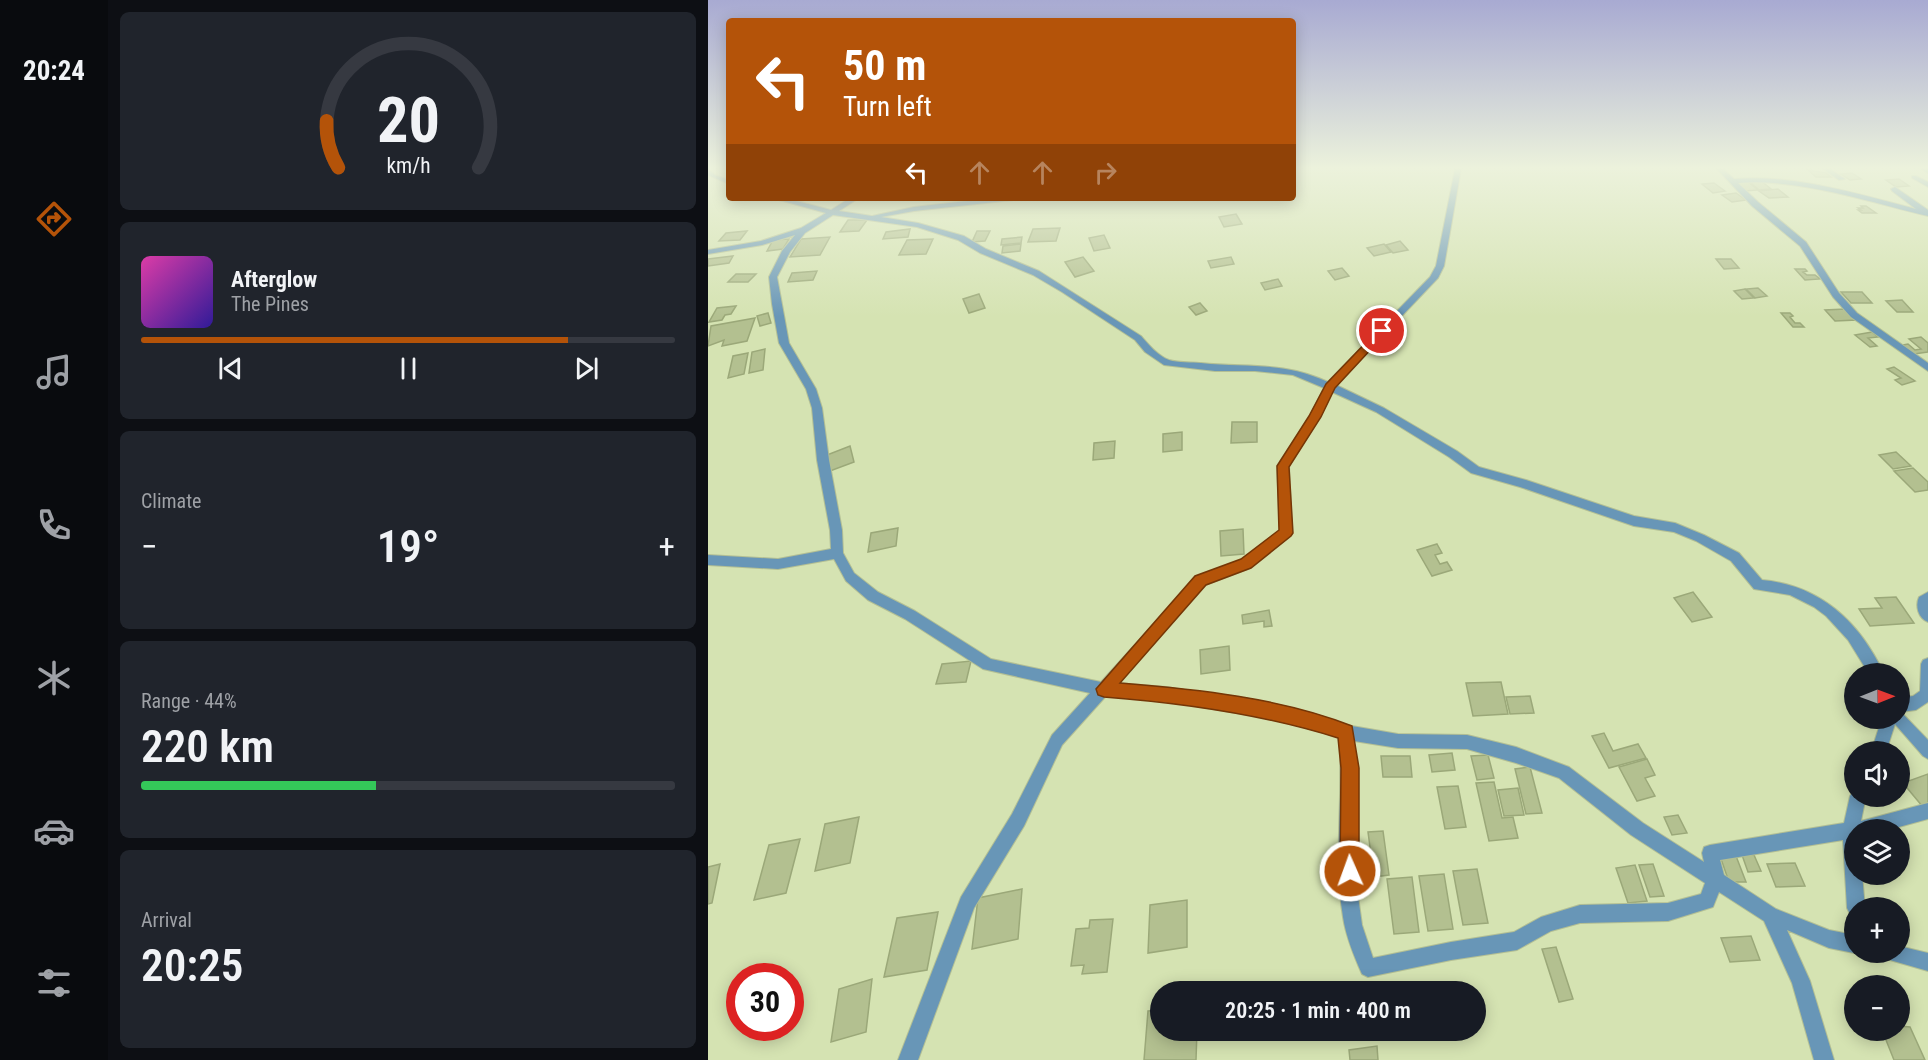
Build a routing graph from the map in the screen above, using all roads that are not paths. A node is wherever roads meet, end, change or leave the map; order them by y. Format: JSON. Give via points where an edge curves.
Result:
{"nodes":[{"id":1,"x":821,"y":218,"type":"edge"},
{"id":2,"x":869,"y":218,"type":"edge"},
{"id":3,"x":1449,"y":218,"type":"edge"},
{"id":4,"x":1772,"y":218,"type":"edge"},
{"id":5,"x":805,"y":230,"type":"junction"},
{"id":6,"x":708,"y":252,"type":"edge"},
{"id":7,"x":1928,"y":368,"type":"edge"},
{"id":8,"x":1330,"y":386,"type":"junction"},
{"id":9,"x":837,"y":553,"type":"junction"},
{"id":10,"x":708,"y":560,"type":"edge"},
{"id":11,"x":1928,"y":598,"type":"edge"},
{"id":12,"x":1928,"y":616,"type":"edge"},
{"id":13,"x":1871,"y":663,"type":"edge"},
{"id":14,"x":1928,"y":664,"type":"edge"},
{"id":15,"x":1104,"y":689,"type":"junction"},
{"id":16,"x":1910,"y":704,"type":"edge"},
{"id":17,"x":1909,"y":729,"type":"edge"},
{"id":18,"x":1346,"y":732,"type":"junction"},
{"id":19,"x":1928,"y":751,"type":"edge"},
{"id":20,"x":1928,"y":811,"type":"edge"},
{"id":21,"x":1897,"y":819,"type":"edge"},
{"id":22,"x":1844,"y":832,"type":"edge"},
{"id":23,"x":1716,"y":878,"type":"junction"},
{"id":24,"x":1770,"y":915,"type":"junction"},
{"id":25,"x":1844,"y":942,"type":"edge"},
{"id":26,"x":1910,"y":957,"type":"edge"},
{"id":27,"x":1928,"y":962,"type":"edge"},
{"id":28,"x":909,"y":1060,"type":"edge"},
{"id":29,"x":1824,"y":1060,"type":"edge"}],
"edges":[{"from":1,"to":5,"type":"street"},
{"from":2,"to":8,"type":"street","via":[[918,225],[961,238],[1036,273],[1138,338],[1167,363],[1294,372]]},
{"from":3,"to":8,"type":"street","via":[[1434,278]]},
{"from":4,"to":7,"type":"street","via":[[1803,244],[1854,315]]},
{"from":5,"to":6,"type":"street","via":[[762,243]]},
{"from":5,"to":9,"type":"street","via":[[786,251],[773,277],[784,343],[812,388],[818,408]]},
{"from":8,"to":13,"type":"street","via":[[1380,410],[1475,470],[1700,538],[1735,557],[1759,585],[1794,591],[1820,605],[1849,631]]},
{"from":8,"to":15,"type":"street","via":[[1283,466],[1286,533],[1246,564],[1201,580]]},
{"from":9,"to":10,"type":"street","via":[[778,564]]},
{"from":9,"to":15,"type":"street","via":[[850,578],[873,596],[988,665]]},
{"from":11,"to":12,"type":"street","via":[[1924,610]]},
{"from":14,"to":16,"type":"street","via":[[1927,694]]},
{"from":15,"to":18,"type":"street","via":[[1246,707]]},
{"from":15,"to":28,"type":"street","via":[[1058,741],[1018,820],[967,903]]},
{"from":17,"to":19,"type":"street"},
{"from":18,"to":23,"type":"street","via":[[1398,741],[1467,742],[1564,772],[1636,829]]},
{"from":18,"to":23,"type":"street","via":[[1351,912],[1368,968],[1517,941],[1547,923],[1580,914],[1668,912],[1707,901]]},
{"from":20,"to":21,"type":"street"},
{"from":22,"to":23,"type":"street","via":[[1710,854]]},
{"from":23,"to":24,"type":"street"},
{"from":24,"to":25,"type":"street"},
{"from":24,"to":29,"type":"street","via":[[1801,981]]},
{"from":26,"to":27,"type":"street"}]}
